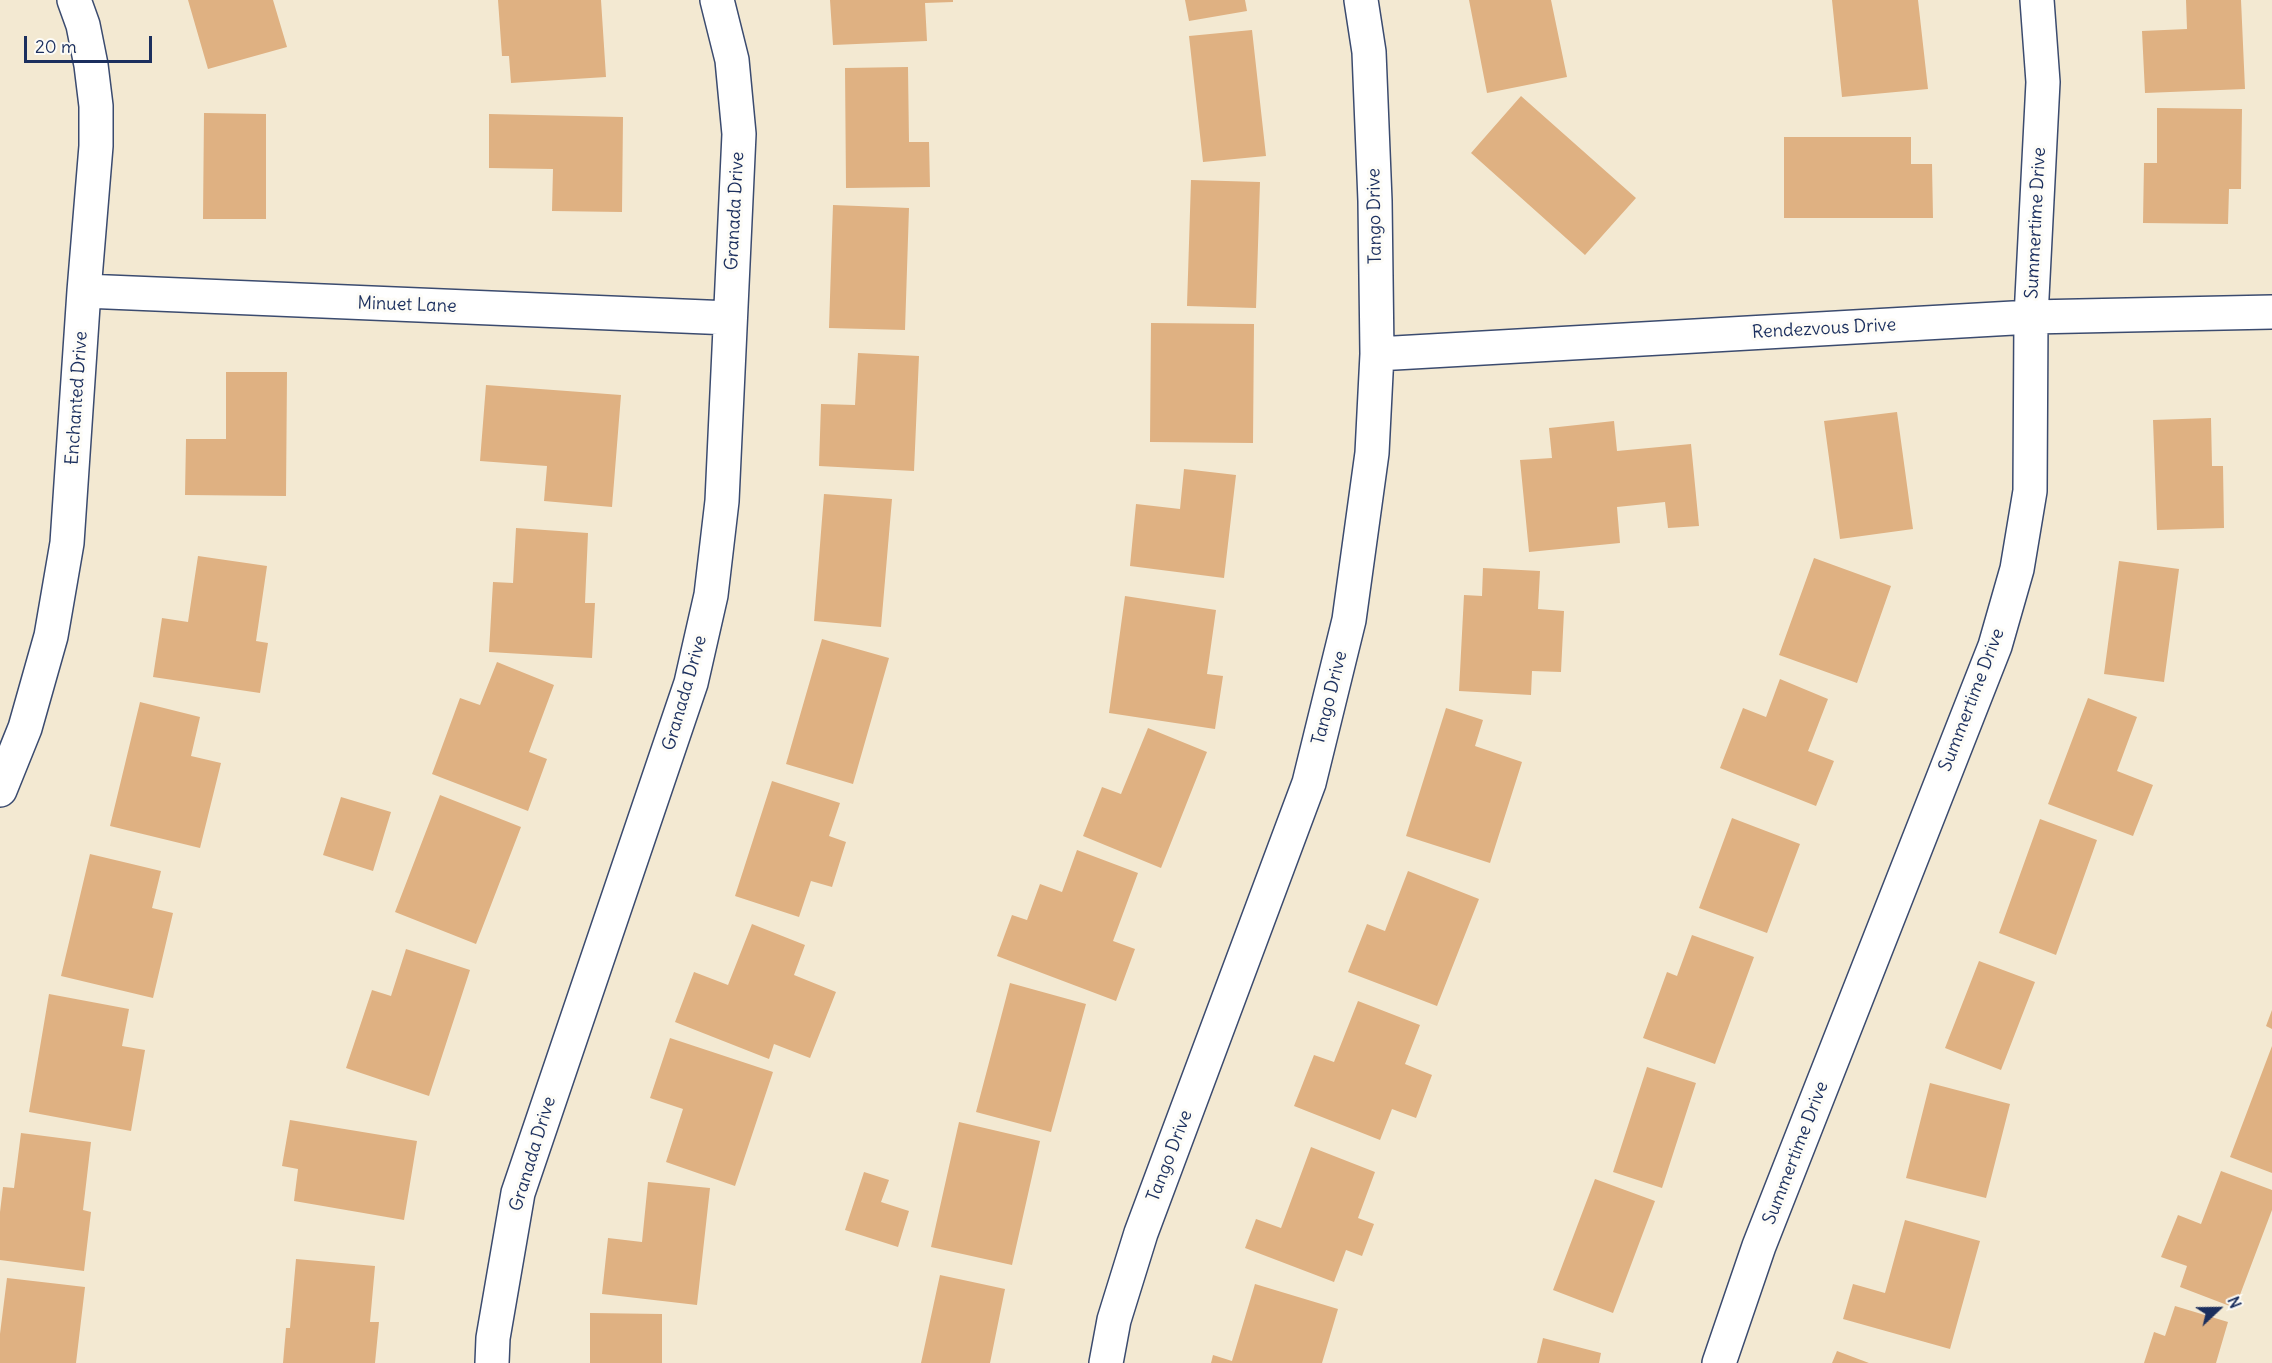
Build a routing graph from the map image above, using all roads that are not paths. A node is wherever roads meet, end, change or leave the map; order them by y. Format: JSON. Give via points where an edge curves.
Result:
{"nodes":[{"id":1,"x":74,"y":0,"type":"edge"},
{"id":2,"x":717,"y":0,"type":"edge"},
{"id":3,"x":1361,"y":0,"type":"edge"},
{"id":4,"x":2037,"y":0,"type":"edge"},
{"id":5,"x":84,"y":291,"type":"junction"},
{"id":6,"x":2272,"y":312,"type":"edge"},
{"id":7,"x":2031,"y":317,"type":"junction"},
{"id":8,"x":730,"y":318,"type":"junction"},
{"id":9,"x":1377,"y":354,"type":"junction"},
{"id":10,"x":12,"y":724,"type":"edge"},
{"id":11,"x":0,"y":790,"type":"edge"},
{"id":12,"x":492,"y":1363,"type":"edge"},
{"id":13,"x":1106,"y":1363,"type":"edge"},
{"id":14,"x":1719,"y":1363,"type":"edge"}],
"edges":[{"from":1,"to":5,"type":"street","name":"Enchanted Drive","via":[[83,26],[96,106]]},
{"from":2,"to":8,"type":"street","name":"Granada Drive","via":[[732,60],[739,134]]},
{"from":3,"to":9,"type":"street","name":"Tango Drive","via":[[1369,63]]},
{"from":4,"to":7,"type":"street","name":"Summertime Drive","via":[[2043,82]]},
{"from":5,"to":8,"type":"street","name":"Minuet Lane"},
{"from":5,"to":10,"type":"street","name":"Enchanted Drive","via":[[67,543],[51,636]]},
{"from":6,"to":7,"type":"street","name":"Rendezvous Drive"},
{"from":7,"to":9,"type":"street","name":"Rendezvous Drive"},
{"from":7,"to":14,"type":"street","name":"Summertime Drive","via":[[2030,491],[2017,569],[1995,645],[1759,1246]]},
{"from":8,"to":12,"type":"street","name":"Granada Drive","via":[[722,501],[711,595],[691,683],[518,1193]]},
{"from":9,"to":13,"type":"street","name":"Tango Drive","via":[[1372,453],[1349,620],[1309,783],[1141,1233],[1114,1320]]},
{"from":10,"to":11,"type":"street","name":"Enchanted Drive"}]}
